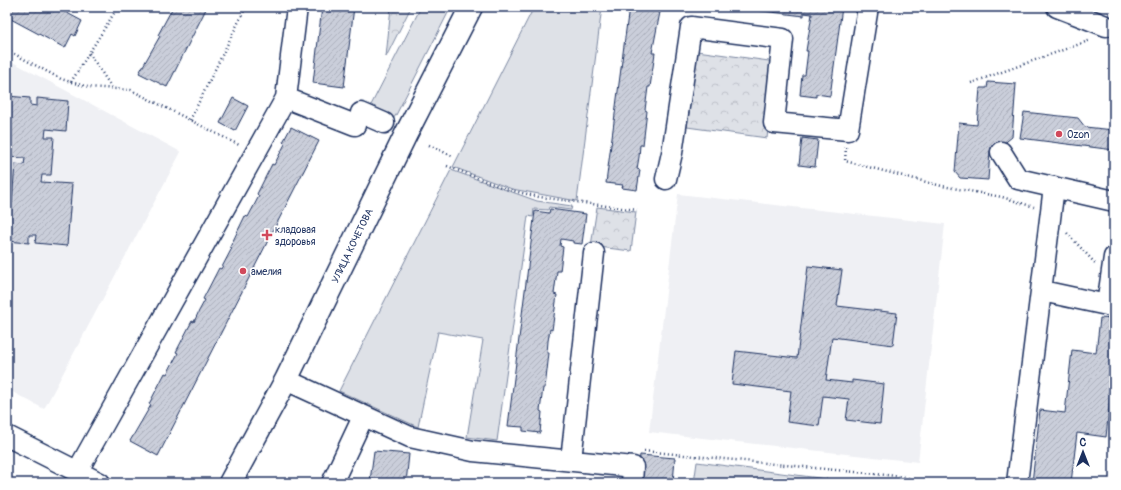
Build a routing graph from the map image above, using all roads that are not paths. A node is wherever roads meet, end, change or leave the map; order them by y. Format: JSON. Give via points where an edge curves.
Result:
{"nodes":[{"id":1,"x":297,"y":7,"type":"edge"},
{"id":2,"x":471,"y":7,"type":"edge"},
{"id":3,"x":868,"y":7,"type":"edge"},
{"id":4,"x":1057,"y":7,"type":"edge"},
{"id":5,"x":1100,"y":33,"type":"road end"},
{"id":6,"x":286,"y":98,"type":"junction"},
{"id":7,"x":384,"y":124,"type":"dead end"},
{"id":8,"x":1002,"y":152,"type":"dead end"},
{"id":9,"x":666,"y":179,"type":"dead end"},
{"id":10,"x":1054,"y":187,"type":"junction"},
{"id":11,"x":1114,"y":201,"type":"edge"},
{"id":12,"x":594,"y":252,"type":"dead end"},
{"id":13,"x":1107,"y":262,"type":"edge"},
{"id":14,"x":1042,"y":291,"type":"junction"},
{"id":15,"x":1110,"y":305,"type":"edge"},
{"id":16,"x":286,"y":380,"type":"junction"},
{"id":17,"x":363,"y":417,"type":"junction"},
{"id":18,"x":7,"y":436,"type":"edge"},
{"id":19,"x":571,"y":460,"type":"junction"},
{"id":20,"x":77,"y":472,"type":"junction"},
{"id":21,"x":633,"y":475,"type":"edge"},
{"id":22,"x":100,"y":483,"type":"edge"},
{"id":23,"x":230,"y":483,"type":"edge"},
{"id":24,"x":332,"y":483,"type":"edge"},
{"id":25,"x":1016,"y":483,"type":"edge"}],
"edges":[{"from":1,"to":6,"type":"lane"},
{"from":2,"to":16,"type":"main road","name":"УЛИЦА КОЧЕТОВА"},
{"from":3,"to":9,"type":"lane","via":[[848,130],[774,124],[783,39],[691,27]]},
{"from":4,"to":5,"type":"lane"},
{"from":6,"to":7,"type":"lane"},
{"from":6,"to":20,"type":"lane"},
{"from":8,"to":10,"type":"lane","via":[[1018,179]]},
{"from":10,"to":11,"type":"lane"},
{"from":10,"to":14,"type":"lane"},
{"from":12,"to":19,"type":"lane"},
{"from":13,"to":15,"type":"lane"},
{"from":14,"to":15,"type":"lane"},
{"from":14,"to":25,"type":"lane"},
{"from":16,"to":17,"type":"lane"},
{"from":16,"to":23,"type":"main road","name":"УЛИЦА КОЧЕТОВА"},
{"from":17,"to":19,"type":"lane","via":[[410,438],[473,451]]},
{"from":17,"to":24,"type":"lane"},
{"from":18,"to":20,"type":"lane"},
{"from":19,"to":21,"type":"lane"},
{"from":20,"to":22,"type":"lane"}]}
